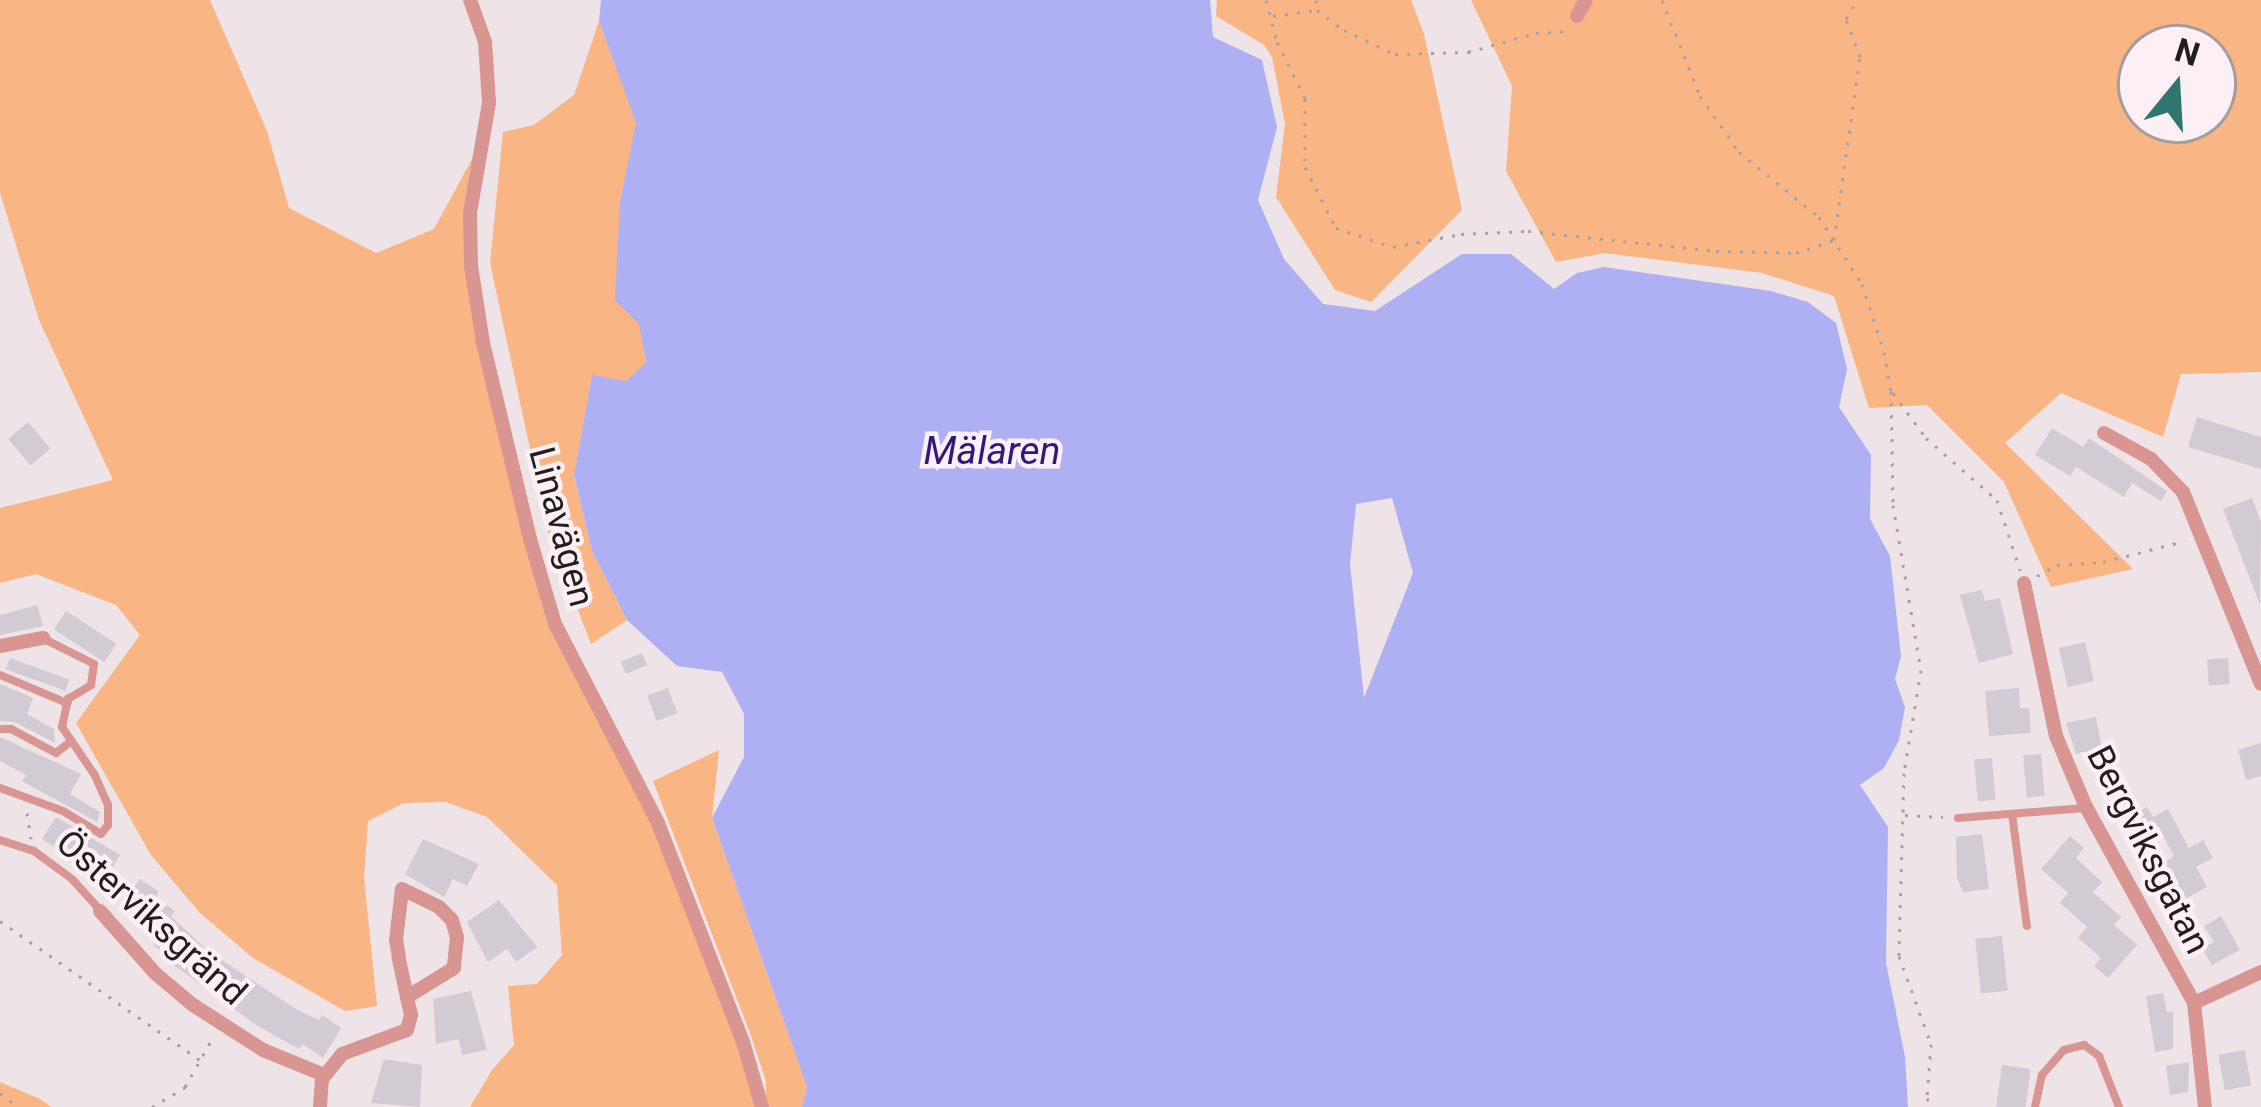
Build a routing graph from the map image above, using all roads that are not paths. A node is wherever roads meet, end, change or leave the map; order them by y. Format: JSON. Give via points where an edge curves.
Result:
{"nodes":[{"id":1,"x":470,"y":0,"type":"edge"},
{"id":2,"x":1586,"y":0,"type":"edge"},
{"id":3,"x":1577,"y":16,"type":"road end"},
{"id":4,"x":2104,"y":433,"type":"dead end"},
{"id":5,"x":2024,"y":583,"type":"road end"},
{"id":6,"x":43,"y":638,"type":"joint"},
{"id":7,"x":0,"y":646,"type":"edge"},
{"id":8,"x":0,"y":675,"type":"edge"},
{"id":9,"x":2261,"y":684,"type":"edge"},
{"id":10,"x":67,"y":703,"type":"junction"},
{"id":11,"x":0,"y":730,"type":"edge"},
{"id":12,"x":70,"y":742,"type":"junction"},
{"id":13,"x":0,"y":788,"type":"edge"},
{"id":14,"x":2086,"y":807,"type":"junction"},
{"id":15,"x":2012,"y":814,"type":"junction"},
{"id":16,"x":1958,"y":818,"type":"road end"},
{"id":17,"x":0,"y":840,"type":"edge"},
{"id":18,"x":100,"y":910,"type":"joint"},
{"id":19,"x":2027,"y":926,"type":"dead end"},
{"id":20,"x":2261,"y":972,"type":"edge"},
{"id":21,"x":406,"y":997,"type":"junction"},
{"id":22,"x":2194,"y":1003,"type":"junction"},
{"id":23,"x":324,"y":1075,"type":"junction"},
{"id":24,"x":320,"y":1107,"type":"edge"},
{"id":25,"x":762,"y":1107,"type":"edge"},
{"id":26,"x":2035,"y":1107,"type":"edge"},
{"id":27,"x":2119,"y":1107,"type":"edge"},
{"id":28,"x":2205,"y":1107,"type":"edge"}],
"edges":[{"from":1,"to":25,"type":"street","name":"Linavägen","via":[[485,42],[489,103],[470,212],[471,266],[530,539],[555,624],[658,823]]},
{"from":2,"to":3,"type":"street"},
{"from":4,"to":9,"type":"street","via":[[2150,459],[2183,491]]},
{"from":5,"to":14,"type":"street","name":"Bergviksgatan","via":[[2056,736]]},
{"from":6,"to":7,"type":"street"},
{"from":6,"to":10,"type":"lane","via":[[94,664],[91,685]]},
{"from":8,"to":10,"type":"lane"},
{"from":10,"to":12,"type":"lane","via":[[62,727]]},
{"from":11,"to":12,"type":"lane","via":[[56,753]]},
{"from":12,"to":13,"type":"lane","via":[[108,805],[101,834]]},
{"from":14,"to":15,"type":"lane"},
{"from":14,"to":22,"type":"street","name":"Bergviksgatan"},
{"from":15,"to":16,"type":"lane"},
{"from":15,"to":19,"type":"lane"},
{"from":17,"to":18,"type":"lane","name":"Österviksgränd","via":[[34,851]]},
{"from":18,"to":23,"type":"street","name":"Österviksgränd","via":[[157,974],[216,1021]]},
{"from":20,"to":22,"type":"street","name":"Bergviksgatan"},
{"from":21,"to":21,"type":"street","via":[[396,940],[402,889],[439,907],[457,937],[454,968]]},
{"from":21,"to":23,"type":"street","via":[[406,1030],[342,1054]]},
{"from":22,"to":28,"type":"street","name":"Bergviksgatan"},
{"from":23,"to":24,"type":"street"},
{"from":26,"to":27,"type":"lane","via":[[2042,1075],[2064,1050],[2084,1046],[2098,1056]]}]}
